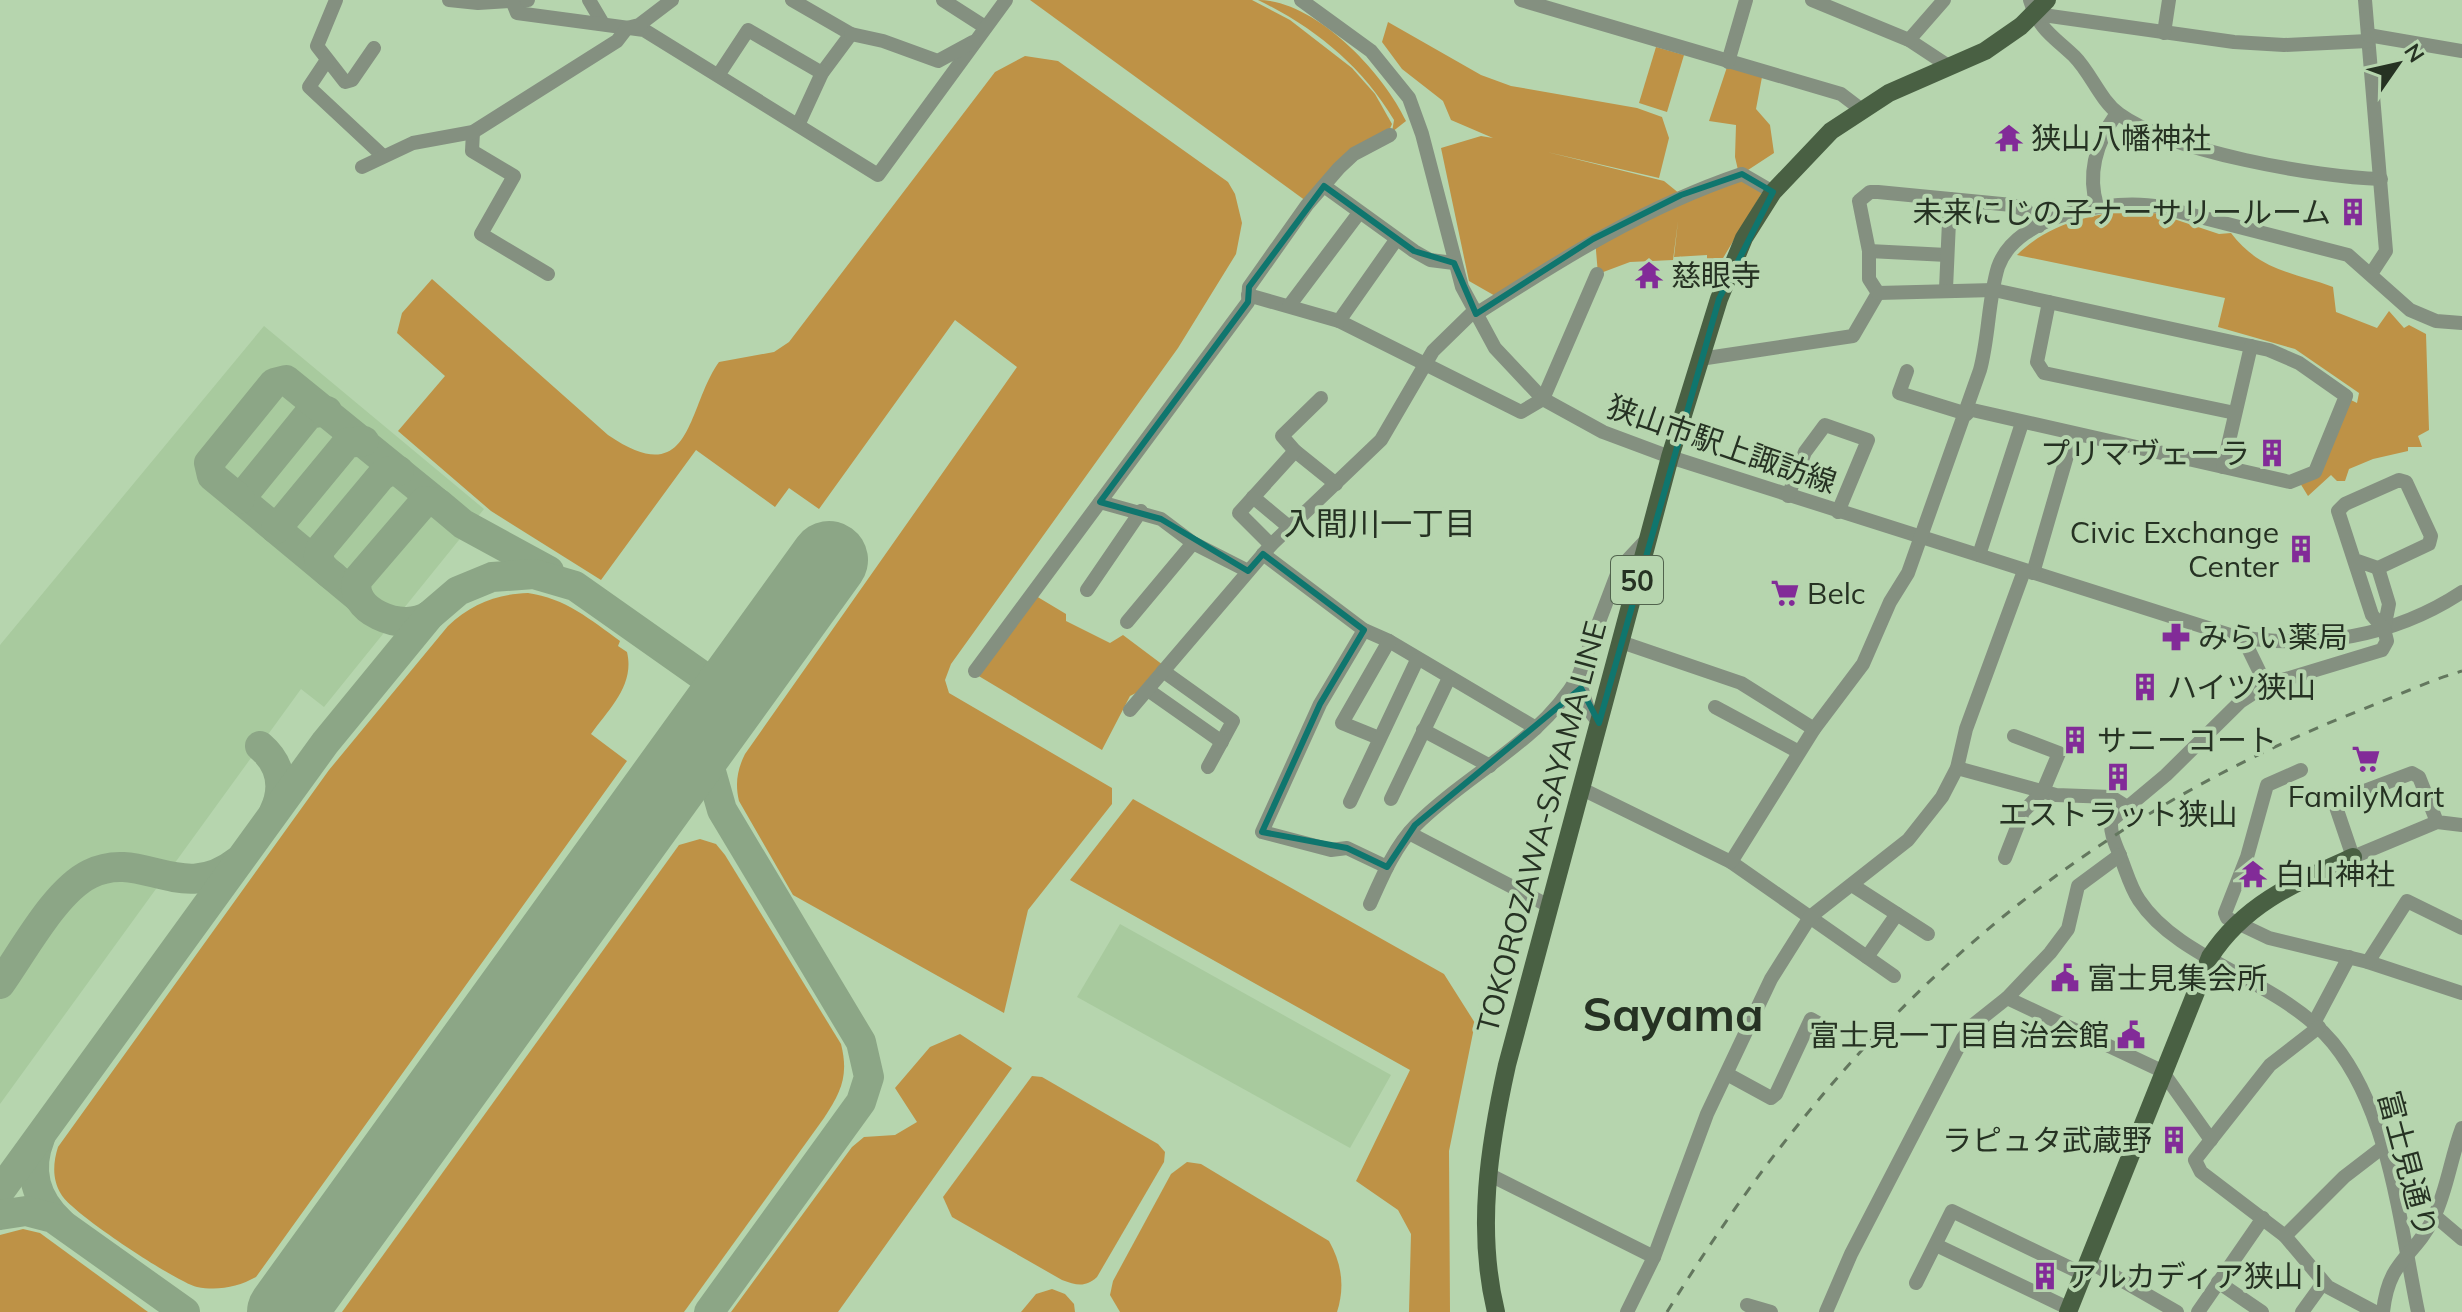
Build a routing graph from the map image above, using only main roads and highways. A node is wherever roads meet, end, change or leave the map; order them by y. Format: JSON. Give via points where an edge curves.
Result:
{"nodes":[{"id":1,"x":2038,"y":5,"type":"edge"},
{"id":2,"x":2353,"y":857,"type":"road end"},
{"id":3,"x":2069,"y":1310,"type":"edge"},
{"id":4,"x":1498,"y":1312,"type":"edge"}],
"edges":[{"from":1,"to":4,"type":"main road","name":"TOKOROZAWA-SAYAMA LINE","number":"50","via":[[1994,45],[1889,93],[1814,146],[1757,213],[1729,269],[1670,457],[1507,1065],[1488,1174],[1487,1274]]},
{"from":2,"to":3,"type":"main road","via":[[2286,886],[2236,924],[2210,957]]}]}
